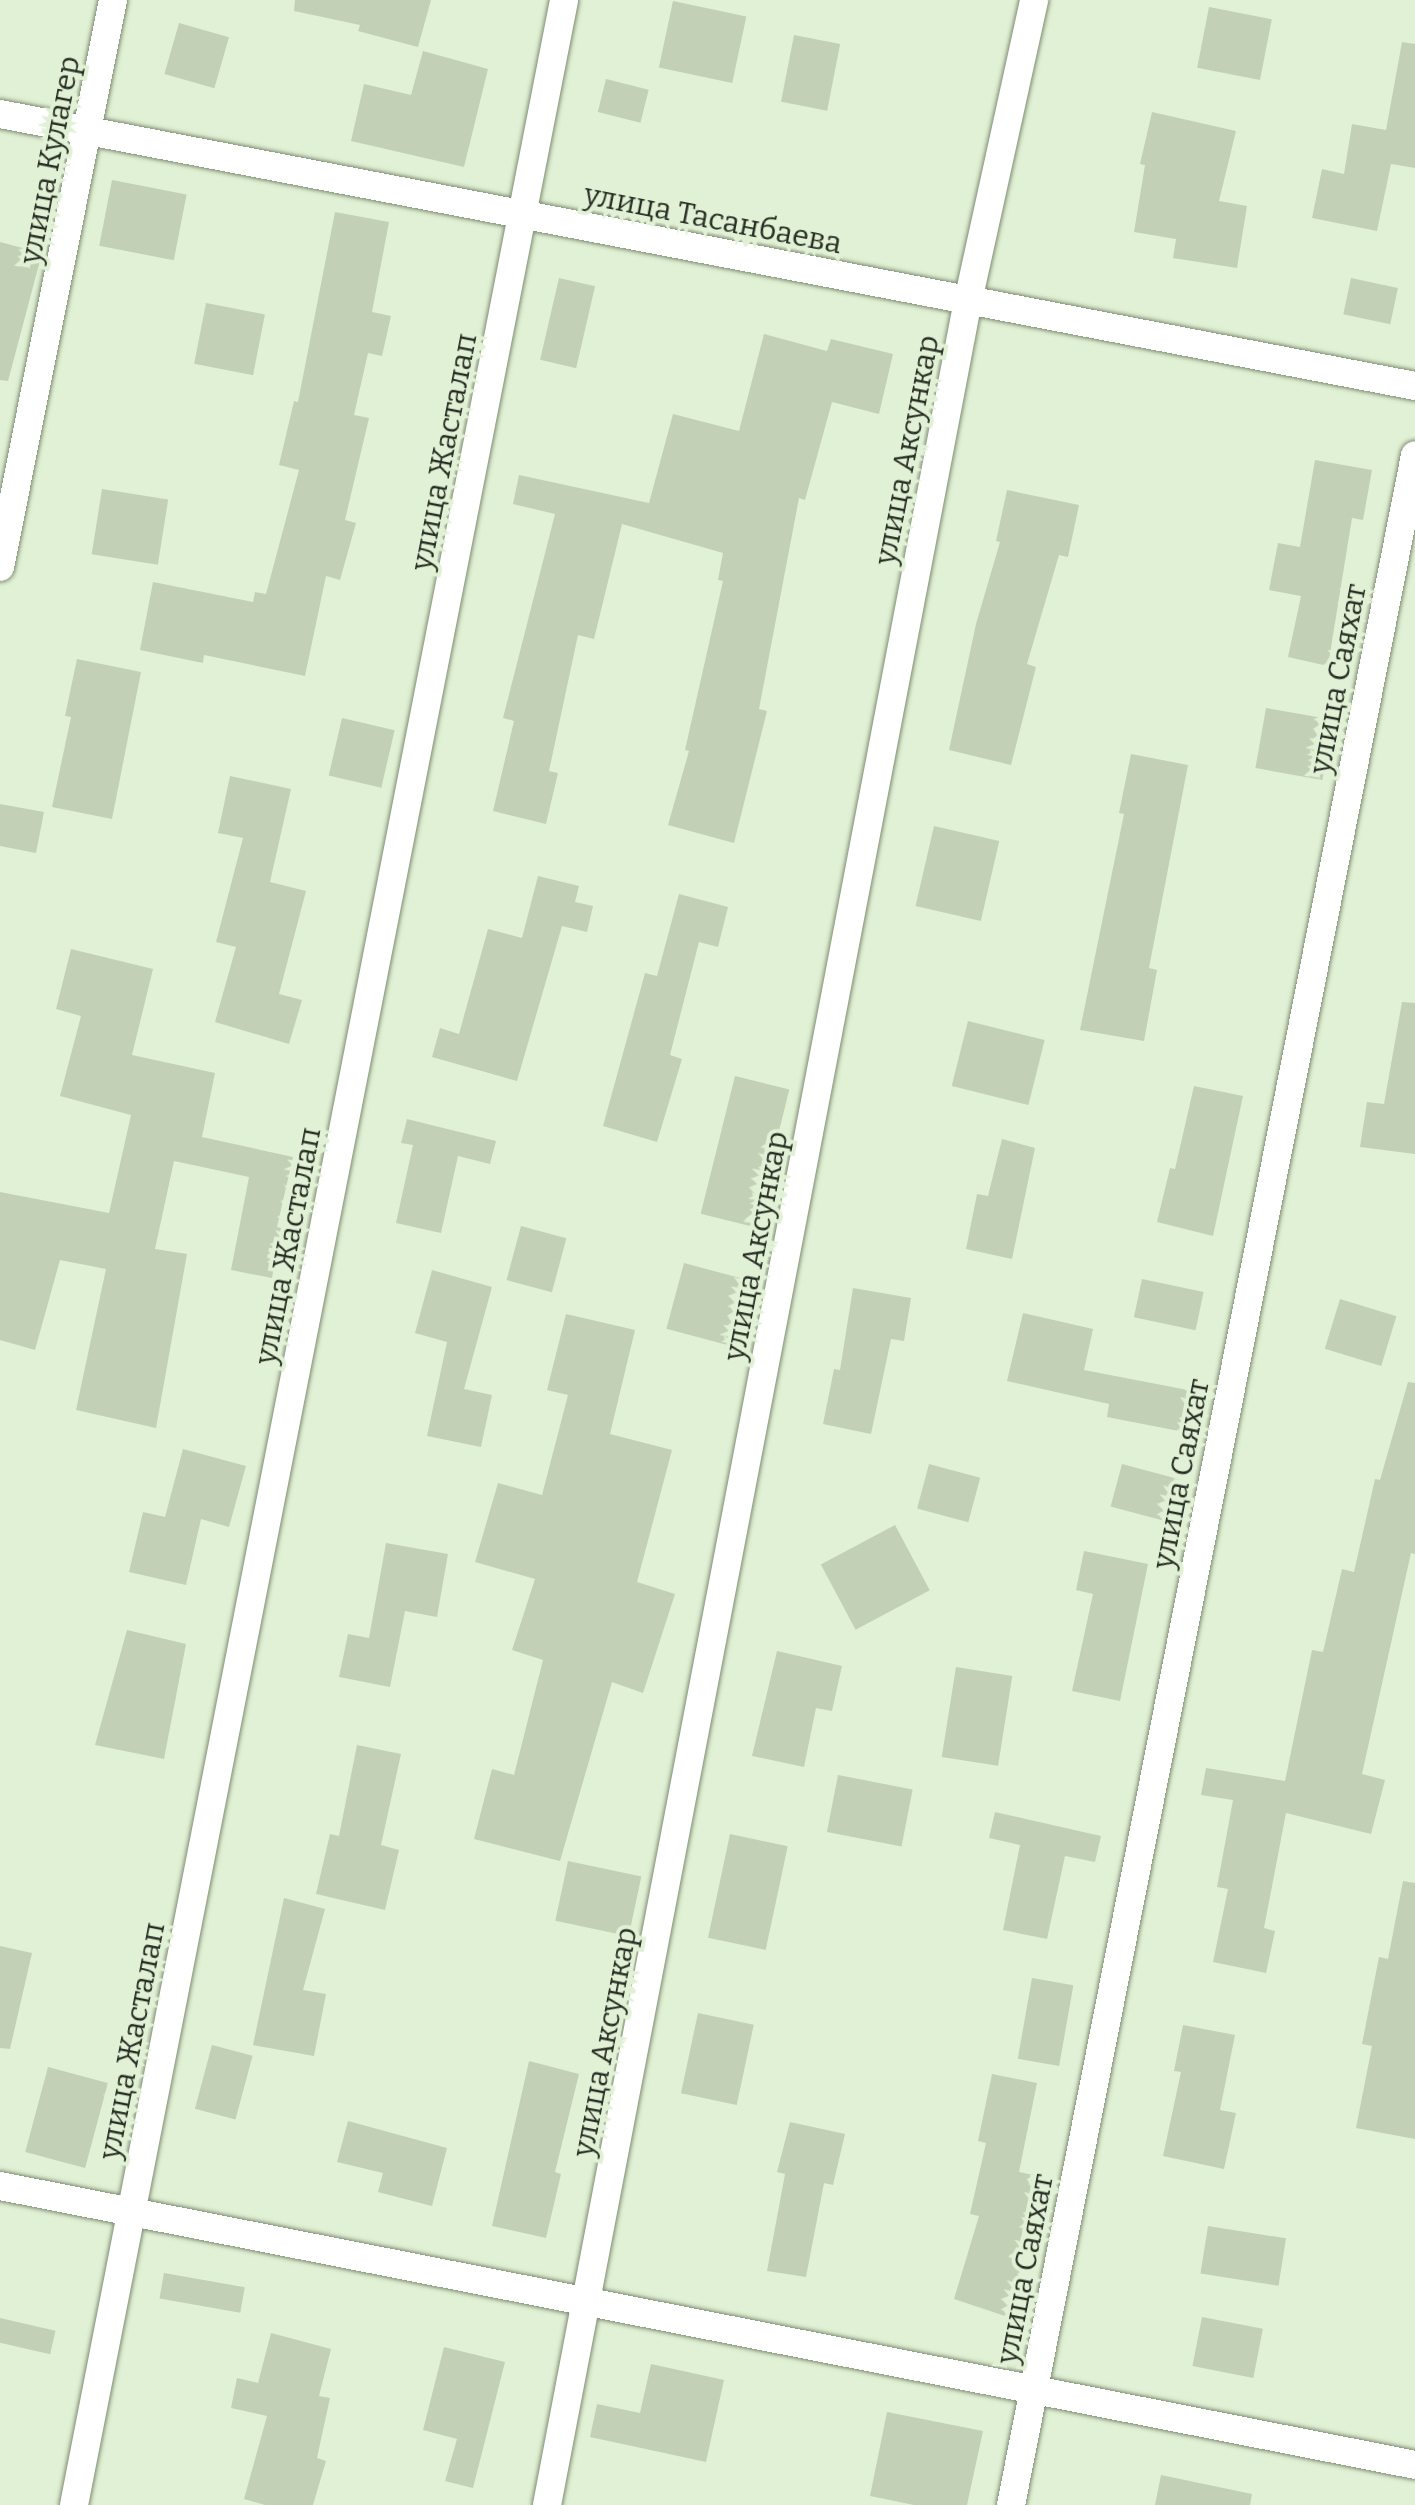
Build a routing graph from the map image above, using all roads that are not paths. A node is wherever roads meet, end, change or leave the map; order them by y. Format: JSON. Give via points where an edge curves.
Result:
{"nodes":[{"id":1,"x":114,"y":0,"type":"edge"},
{"id":2,"x":564,"y":0,"type":"edge"},
{"id":3,"x":1034,"y":0,"type":"edge"},
{"id":4,"x":0,"y":114,"type":"edge"},
{"id":5,"x":90,"y":132,"type":"junction"},
{"id":6,"x":523,"y":216,"type":"junction"},
{"id":7,"x":968,"y":301,"type":"junction"},
{"id":8,"x":1415,"y":386,"type":"edge"},
{"id":9,"x":1415,"y":456,"type":"edge"},
{"id":10,"x":0,"y":567,"type":"edge"},
{"id":11,"x":0,"y":2186,"type":"edge"},
{"id":12,"x":132,"y":2210,"type":"junction"},
{"id":13,"x":589,"y":2300,"type":"junction"},
{"id":14,"x":1034,"y":2391,"type":"junction"},
{"id":15,"x":1415,"y":2465,"type":"edge"},
{"id":16,"x":74,"y":2505,"type":"edge"},
{"id":17,"x":547,"y":2505,"type":"edge"},
{"id":18,"x":1011,"y":2505,"type":"edge"}],
"edges":[{"from":1,"to":5,"type":"street","name":"улица Кулагер"},
{"from":2,"to":6,"type":"street","name":"улица Жасталап"},
{"from":3,"to":7,"type":"street","name":"улица Аксункар"},
{"from":4,"to":5,"type":"street","name":"улица Тасанбаева"},
{"from":5,"to":6,"type":"street","name":"улица Тасанбаева"},
{"from":5,"to":10,"type":"street","name":"улица Кулагер"},
{"from":6,"to":7,"type":"street","name":"улица Тасанбаева"},
{"from":6,"to":12,"type":"street","name":"улица Жасталап"},
{"from":7,"to":8,"type":"street","name":"улица Тасанбаева"},
{"from":7,"to":13,"type":"street","name":"улица Аксункар"},
{"from":9,"to":14,"type":"street","name":"улица Саяхат"},
{"from":11,"to":12,"type":"street"},
{"from":12,"to":13,"type":"street"},
{"from":12,"to":16,"type":"street","name":"улица Жасталап"},
{"from":13,"to":14,"type":"street"},
{"from":13,"to":17,"type":"street","name":"улица Аксункар"},
{"from":14,"to":15,"type":"street"},
{"from":14,"to":18,"type":"street","name":"улица Саяхат"}]}
